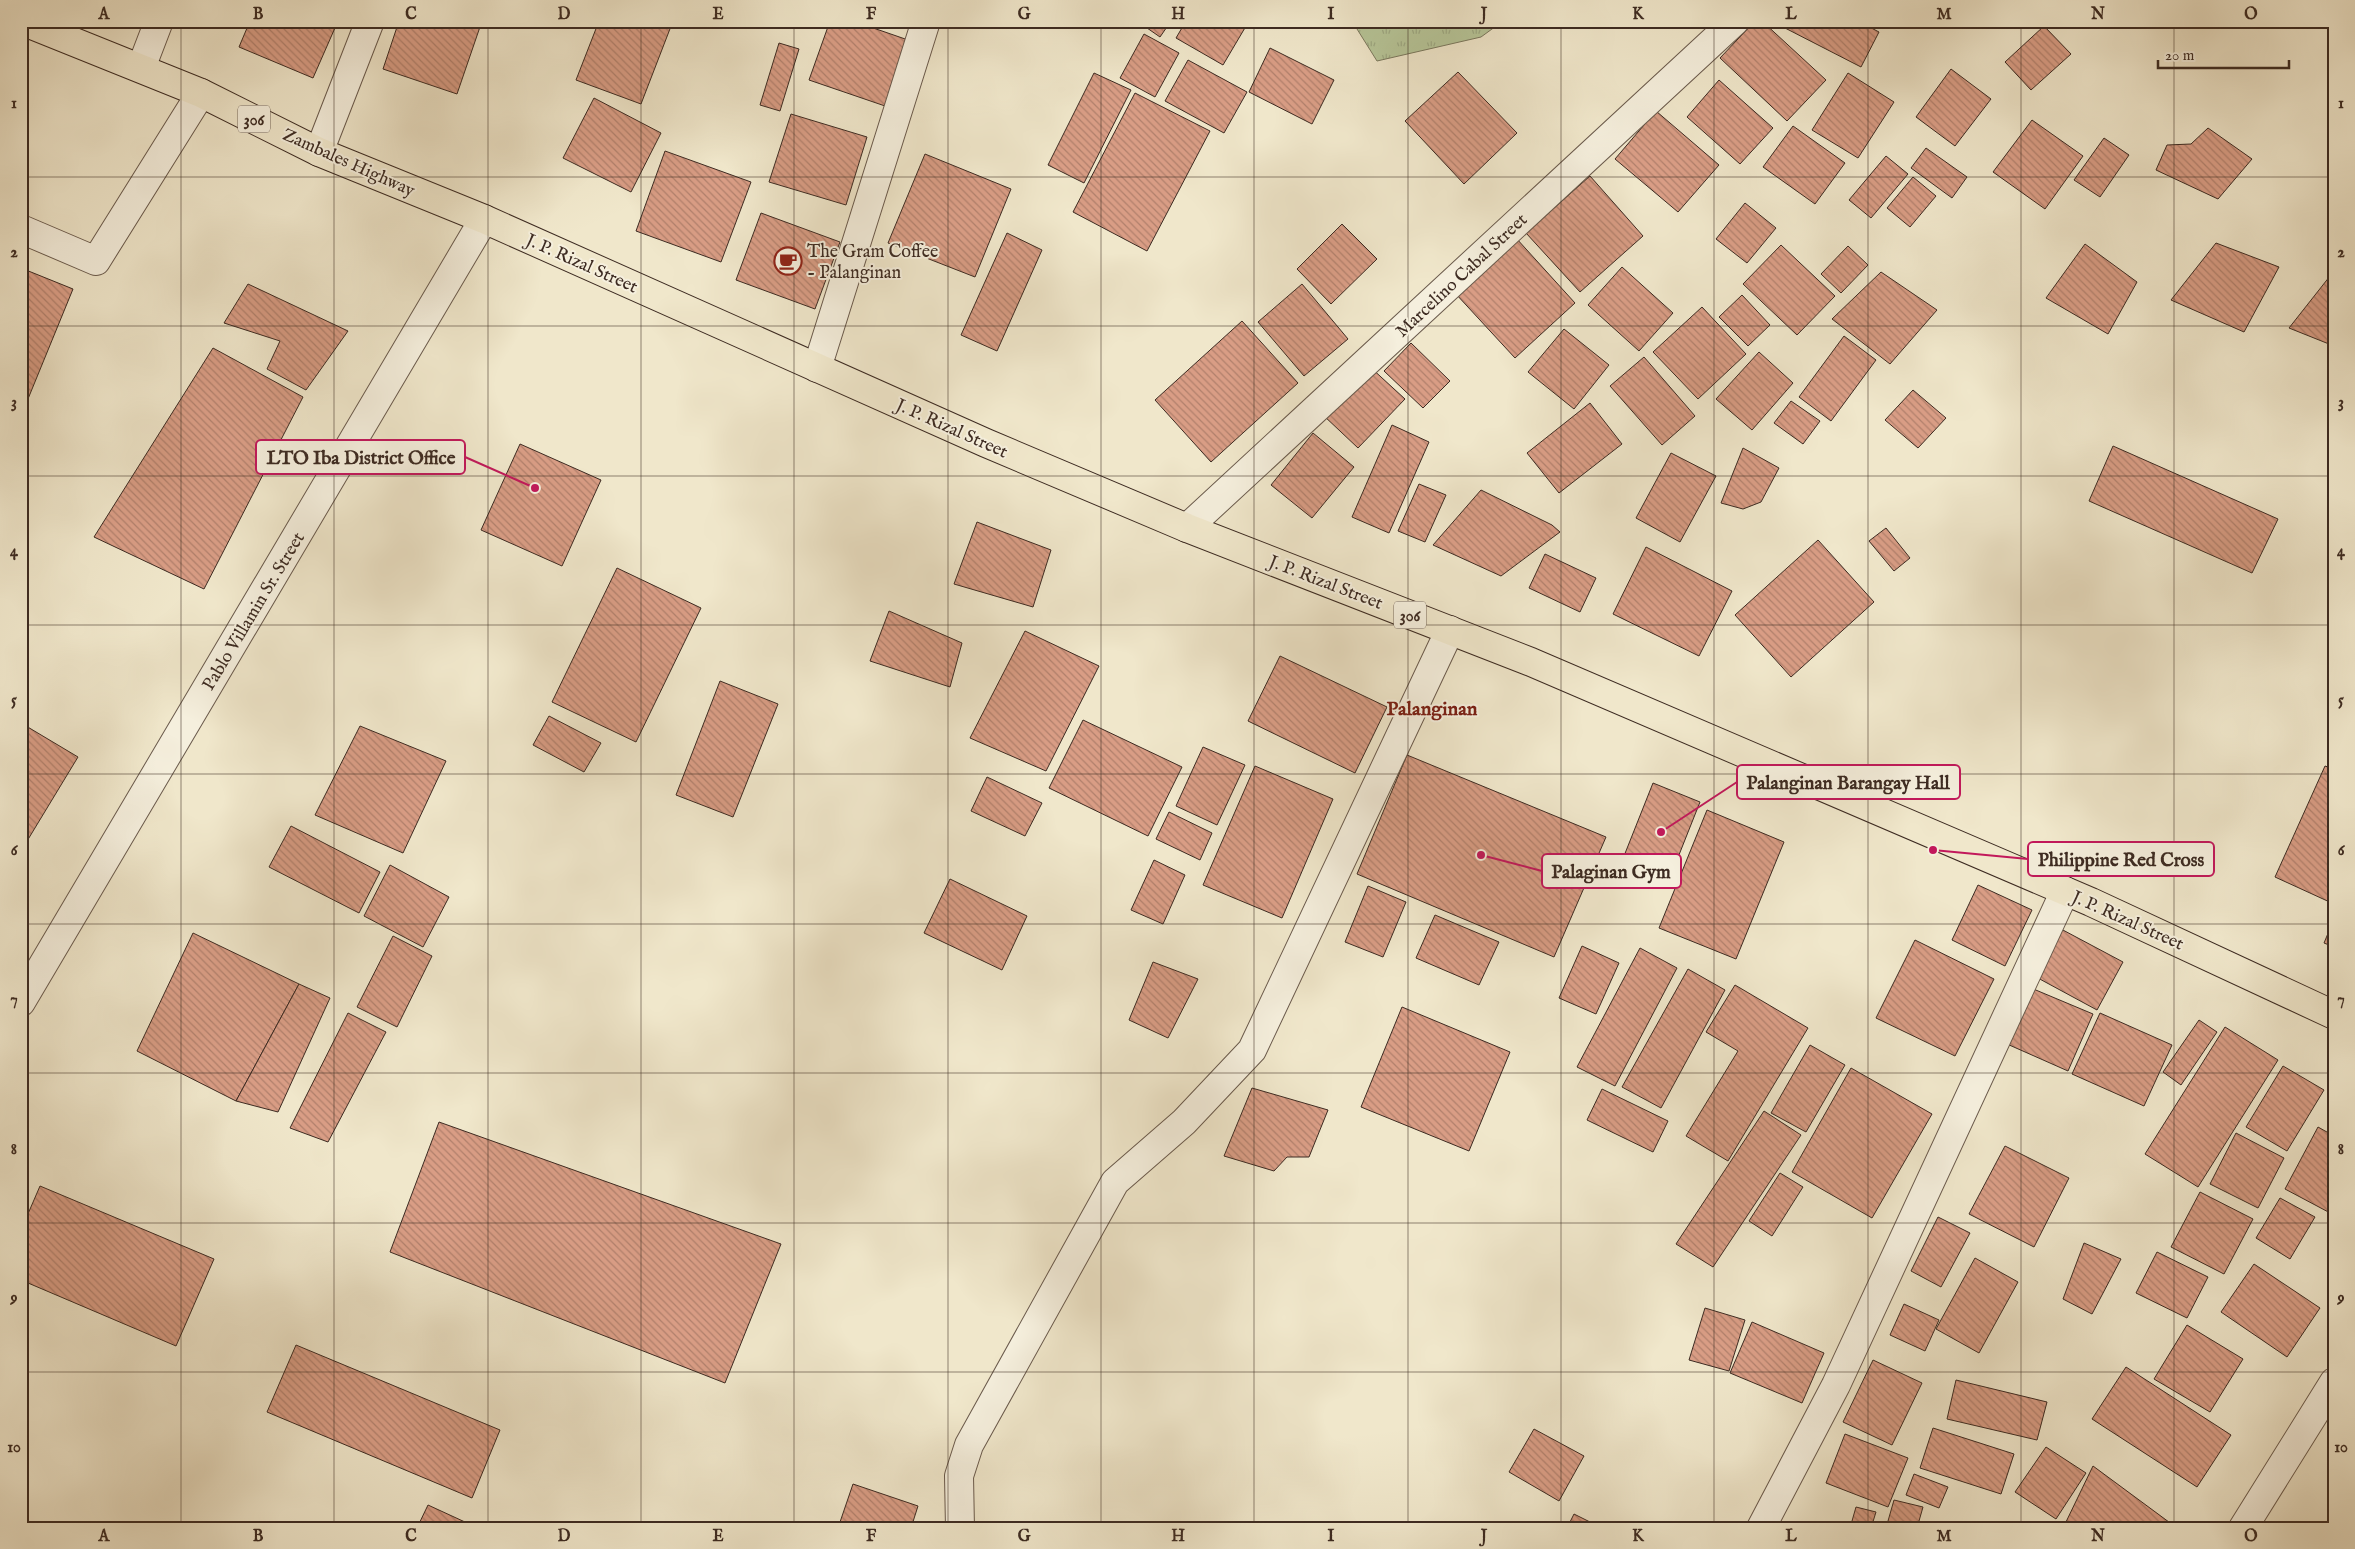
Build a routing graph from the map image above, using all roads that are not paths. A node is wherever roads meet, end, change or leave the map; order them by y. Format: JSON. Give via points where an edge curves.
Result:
{"nodes":[{"id":1,"x":22,"y":21,"type":"edge"},
{"id":2,"x":159,"y":21,"type":"edge"},
{"id":3,"x":370,"y":21,"type":"edge"},
{"id":4,"x":926,"y":21,"type":"edge"},
{"id":5,"x":1735,"y":21,"type":"edge"},
{"id":6,"x":141,"y":68,"type":"junction"},
{"id":7,"x":201,"y":93,"type":"junction"},
{"id":8,"x":319,"y":152,"type":"junction"},
{"id":9,"x":484,"y":219,"type":"junction"},
{"id":10,"x":21,"y":230,"type":"edge"},
{"id":11,"x":817,"y":368,"type":"junction"},
{"id":12,"x":1187,"y":528,"type":"junction"},
{"id":13,"x":1450,"y":630,"type":"junction"},
{"id":14,"x":2065,"y":891,"type":"junction"},
{"id":15,"x":21,"y":1002,"type":"edge"},
{"id":16,"x":2334,"y":1015,"type":"edge"},
{"id":17,"x":2334,"y":1382,"type":"edge"},
{"id":18,"x":960,"y":1528,"type":"edge"},
{"id":19,"x":1762,"y":1528,"type":"edge"},
{"id":20,"x":2243,"y":1528,"type":"edge"}],
"edges":[{"from":1,"to":6,"type":"main road","name":"Zambales Highway","number":"306"},
{"from":2,"to":6,"type":"street"},
{"from":3,"to":8,"type":"street"},
{"from":4,"to":11,"type":"street"},
{"from":5,"to":12,"type":"street","name":"Marcelino Cabal Street"},
{"from":6,"to":7,"type":"main road","name":"Zambales Highway","number":"306"},
{"from":7,"to":8,"type":"main road","name":"Zambales Highway","number":"306"},
{"from":7,"to":10,"type":"street","via":[[96,261]]},
{"from":8,"to":9,"type":"main road","name":"Zambales Highway","number":"306"},
{"from":9,"to":11,"type":"main road","name":"J. P. Rizal Street","number":"306"},
{"from":9,"to":15,"type":"street","name":"Pablo Villamin Sr. Street"},
{"from":11,"to":12,"type":"main road","name":"J. P. Rizal Street","number":"306"},
{"from":12,"to":13,"type":"main road","name":"J. P. Rizal Street","number":"306"},
{"from":13,"to":14,"type":"main road","name":"J. P. Rizal Street","number":"306"},
{"from":13,"to":18,"type":"street","via":[[1252,1050],[1184,1122],[1115,1182],[974,1436],[959,1476]]},
{"from":14,"to":16,"type":"main road","name":"J. P. Rizal Street","number":"306"},
{"from":14,"to":19,"type":"street","via":[[1836,1385]]},
{"from":17,"to":20,"type":"street"}]}
